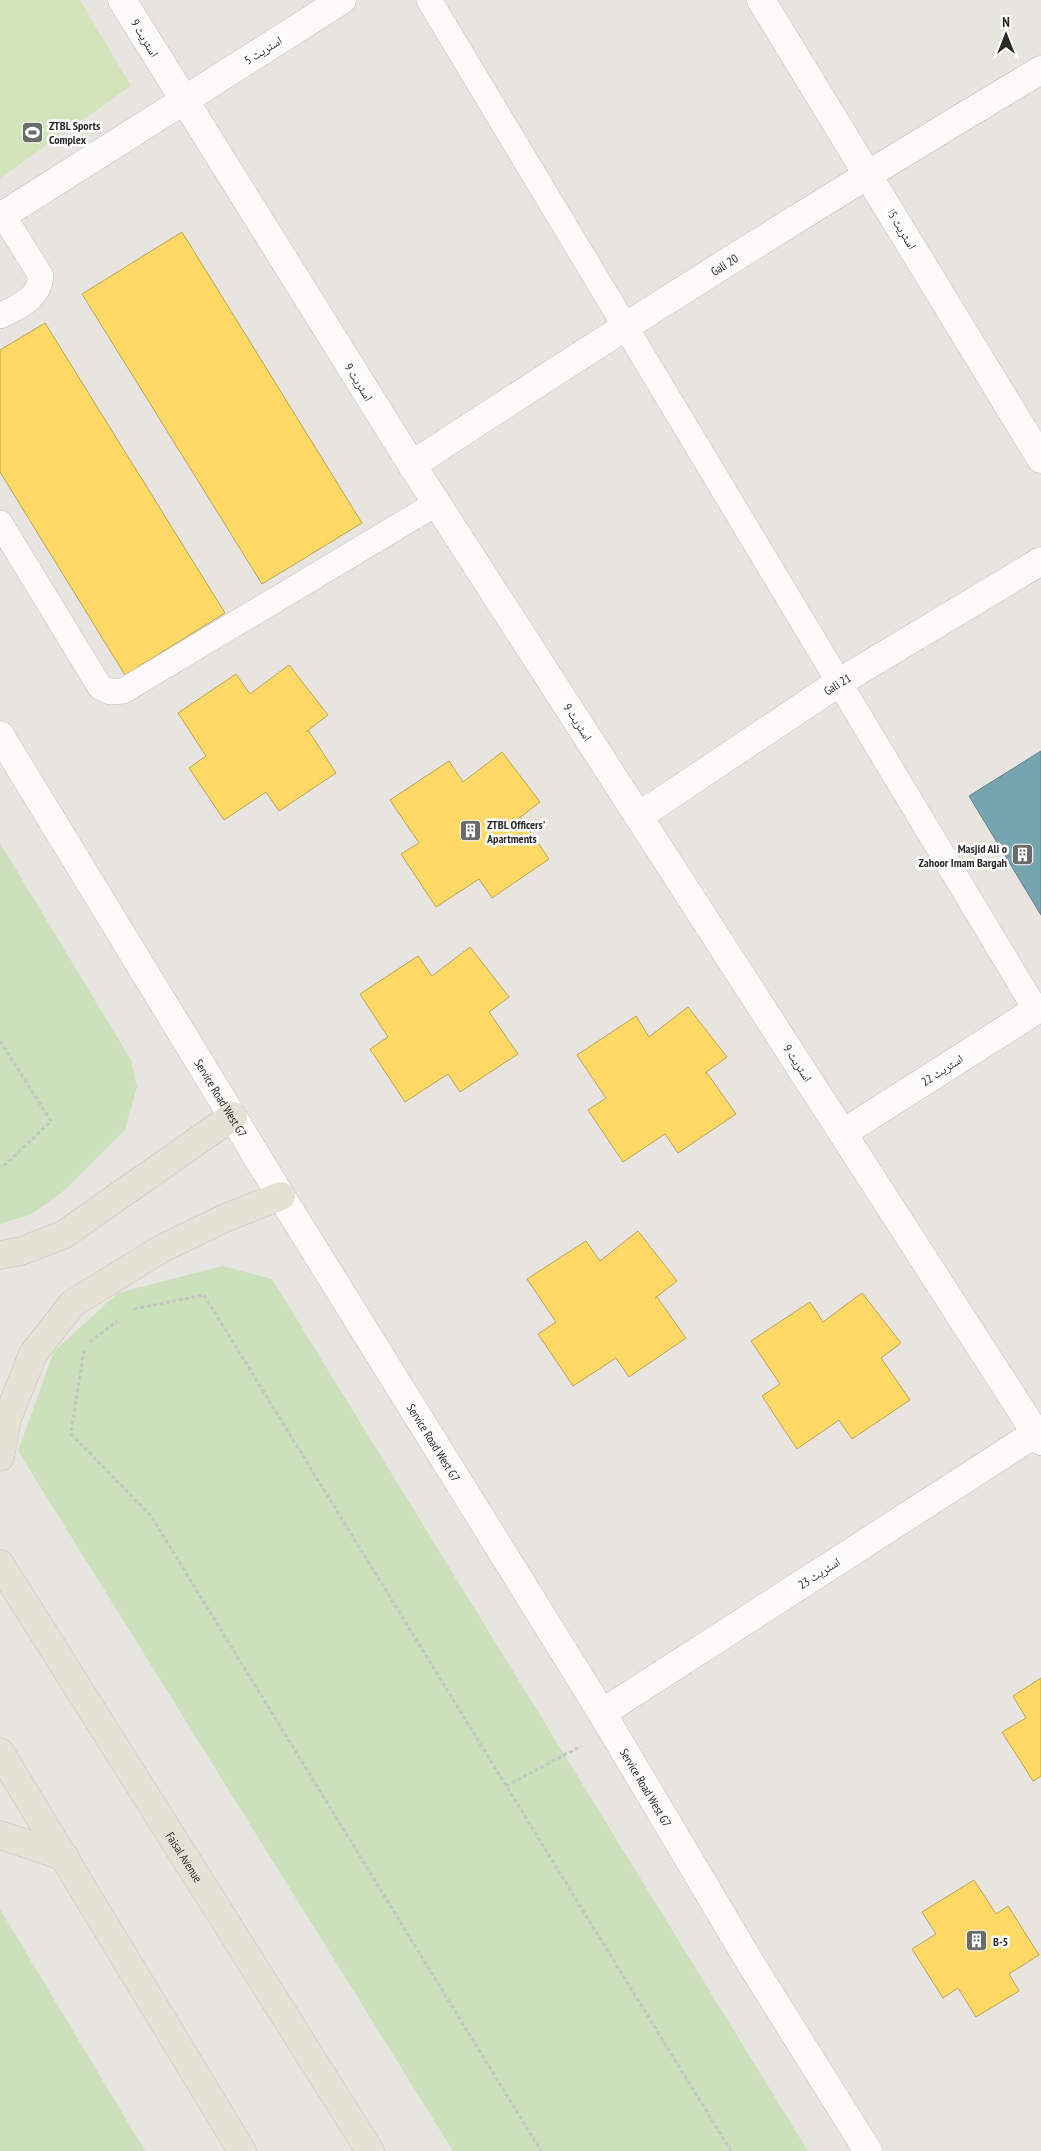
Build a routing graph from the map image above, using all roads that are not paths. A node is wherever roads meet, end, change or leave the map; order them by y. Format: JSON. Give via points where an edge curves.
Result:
{"nodes":[{"id":1,"x":122,"y":0,"type":"edge"},
{"id":2,"x":342,"y":0,"type":"edge"},
{"id":3,"x":429,"y":0,"type":"edge"},
{"id":4,"x":760,"y":0,"type":"edge"},
{"id":5,"x":1041,"y":70,"type":"edge"},
{"id":6,"x":183,"y":101,"type":"junction"},
{"id":7,"x":868,"y":173,"type":"junction"},
{"id":8,"x":2,"y":216,"type":"edge"},
{"id":9,"x":0,"y":316,"type":"edge"},
{"id":10,"x":624,"y":326,"type":"junction"},
{"id":11,"x":1041,"y":459,"type":"edge"},
{"id":12,"x":412,"y":465,"type":"junction"},
{"id":13,"x":437,"y":503,"type":"junction"},
{"id":14,"x":0,"y":523,"type":"edge"},
{"id":15,"x":1041,"y":561,"type":"edge"},
{"id":16,"x":838,"y":682,"type":"junction"},
{"id":17,"x":0,"y":735,"type":"edge"},
{"id":18,"x":639,"y":816,"type":"junction"},
{"id":19,"x":1039,"y":1008,"type":"edge"},
{"id":20,"x":233,"y":1116,"type":"junction"},
{"id":21,"x":843,"y":1133,"type":"junction"},
{"id":22,"x":281,"y":1196,"type":"junction"},
{"id":23,"x":0,"y":1255,"type":"edge"},
{"id":24,"x":1039,"y":1437,"type":"edge"},
{"id":25,"x":0,"y":1457,"type":"edge"},
{"id":26,"x":0,"y":1564,"type":"edge"},
{"id":27,"x":607,"y":1721,"type":"junction"},
{"id":28,"x":0,"y":1752,"type":"edge"},
{"id":29,"x":0,"y":1835,"type":"edge"},
{"id":30,"x":65,"y":1857,"type":"junction"},
{"id":31,"x":242,"y":2151,"type":"edge"},
{"id":32,"x":370,"y":2151,"type":"edge"},
{"id":33,"x":868,"y":2151,"type":"edge"}],
"edges":[{"from":1,"to":6,"type":"street","name":"اسٹریٹ 9"},
{"from":2,"to":6,"type":"street","name":"اسٹریٹ 5"},
{"from":3,"to":10,"type":"lane"},
{"from":4,"to":7,"type":"street","name":"اسٹریٹ 5ا"},
{"from":5,"to":7,"type":"street","name":"Gali 20"},
{"from":6,"to":8,"type":"street","name":"اسٹریٹ 5"},
{"from":6,"to":12,"type":"street","name":"اسٹریٹ 9"},
{"from":7,"to":10,"type":"street","name":"Gali 20"},
{"from":7,"to":11,"type":"street","name":"اسٹریٹ 5ا"},
{"from":8,"to":9,"type":"lane","via":[[41,276],[40,287],[32,298]]},
{"from":10,"to":12,"type":"street","name":"Gali 20"},
{"from":10,"to":16,"type":"lane"},
{"from":12,"to":13,"type":"street","name":"اسٹریٹ 9"},
{"from":13,"to":14,"type":"lane","via":[[123,691],[110,692],[100,687]]},
{"from":13,"to":18,"type":"street","name":"اسٹریٹ 9"},
{"from":15,"to":16,"type":"street","name":"Gali 21"},
{"from":16,"to":18,"type":"street","name":"Gali 21"},
{"from":16,"to":19,"type":"lane"},
{"from":17,"to":20,"type":"street","name":"Service Road West G7"},
{"from":18,"to":21,"type":"street","name":"اسٹریٹ 9"},
{"from":19,"to":21,"type":"street","name":"اسٹریٹ 22"},
{"from":20,"to":22,"type":"street","name":"Service Road West G7"},
{"from":20,"to":23,"type":"main road","via":[[63,1235],[21,1251]]},
{"from":21,"to":24,"type":"street","name":"اسٹریٹ 9"},
{"from":22,"to":25,"type":"main road","via":[[225,1218],[161,1249],[72,1304],[34,1354],[7,1419]]},
{"from":22,"to":27,"type":"street","name":"Service Road West G7"},
{"from":24,"to":27,"type":"street","name":"اسٹریٹ 23"},
{"from":26,"to":32,"type":"main road","name":"Faisal Avenue"},
{"from":27,"to":33,"type":"street","name":"Service Road West G7","via":[[748,1959]]},
{"from":28,"to":30,"type":"main road"},
{"from":29,"to":30,"type":"main road"},
{"from":30,"to":31,"type":"main road"}]}
